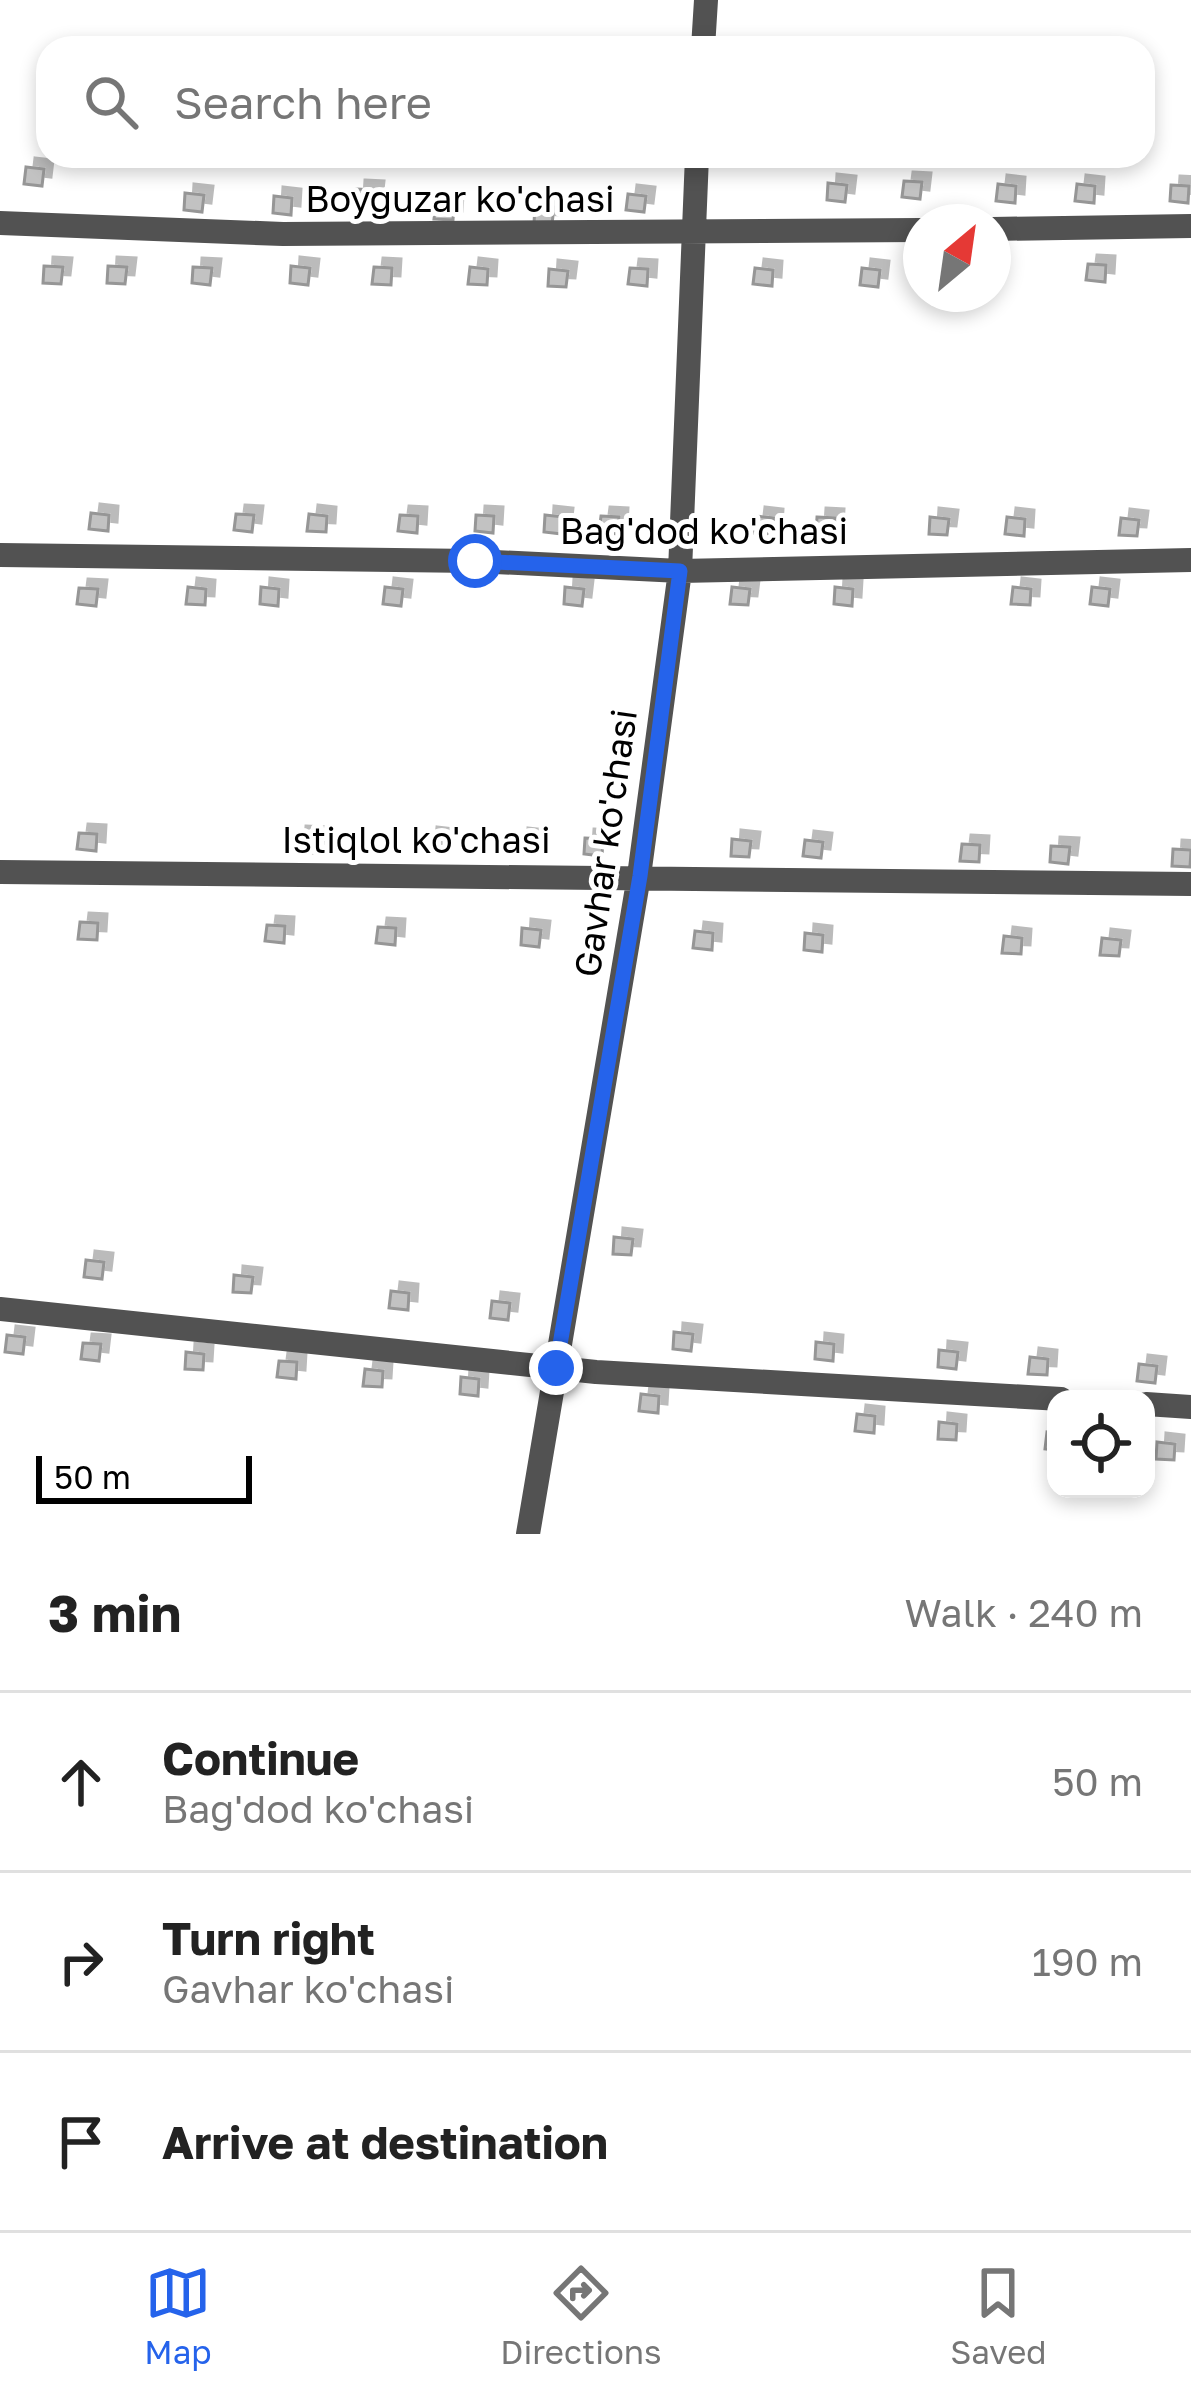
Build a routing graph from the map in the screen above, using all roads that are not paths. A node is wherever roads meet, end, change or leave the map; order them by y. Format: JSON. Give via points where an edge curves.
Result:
{"nodes":[{"id":1,"x":706,"y":0,"type":"edge"},
{"id":2,"x":704,"y":36,"type":"edge"},
{"id":3,"x":696,"y":168,"type":"edge"},
{"id":4,"x":0,"y":224,"type":"edge"},
{"id":5,"x":1191,"y":226,"type":"edge"},
{"id":6,"x":1011,"y":229,"type":"edge"},
{"id":7,"x":903,"y":230,"type":"edge"},
{"id":8,"x":692,"y":233,"type":"junction"},
{"id":9,"x":0,"y":555,"type":"edge"},
{"id":10,"x":1191,"y":560,"type":"edge"},
{"id":11,"x":680,"y":571,"type":"junction"},
{"id":12,"x":0,"y":872,"type":"edge"},
{"id":13,"x":640,"y":876,"type":"junction"},
{"id":14,"x":1191,"y":884,"type":"edge"},
{"id":15,"x":0,"y":1309,"type":"edge"},
{"id":16,"x":556,"y":1368,"type":"junction"},
{"id":17,"x":1047,"y":1398,"type":"edge"},
{"id":18,"x":1155,"y":1405,"type":"edge"},
{"id":19,"x":1191,"y":1407,"type":"edge"},
{"id":20,"x":528,"y":1534,"type":"edge"}],
"edges":[{"from":1,"to":2,"type":"street"},
{"from":3,"to":8,"type":"street","name":"Gavhar ko'chasi"},
{"from":4,"to":8,"type":"street","name":"Boyguzar ko'chasi","via":[[283,234]]},
{"from":5,"to":6,"type":"street"},
{"from":7,"to":8,"type":"street","name":"Boyguzar ko'chasi"},
{"from":8,"to":11,"type":"street","name":"Gavhar ko'chasi"},
{"from":9,"to":11,"type":"street","name":"Bag'dod ko'chasi"},
{"from":10,"to":11,"type":"street","name":"Bag'dod ko'chasi"},
{"from":11,"to":13,"type":"street","name":"Gavhar ko'chasi"},
{"from":12,"to":13,"type":"street","name":"Istiqlol ko'chasi"},
{"from":13,"to":14,"type":"street","name":"Istiqlol ko'chasi"},
{"from":13,"to":16,"type":"street","name":"Gavhar ko'chasi"},
{"from":15,"to":16,"type":"street"},
{"from":16,"to":17,"type":"street"},
{"from":16,"to":20,"type":"street","name":"Gavhar ko'chasi"},
{"from":18,"to":19,"type":"street"}]}
